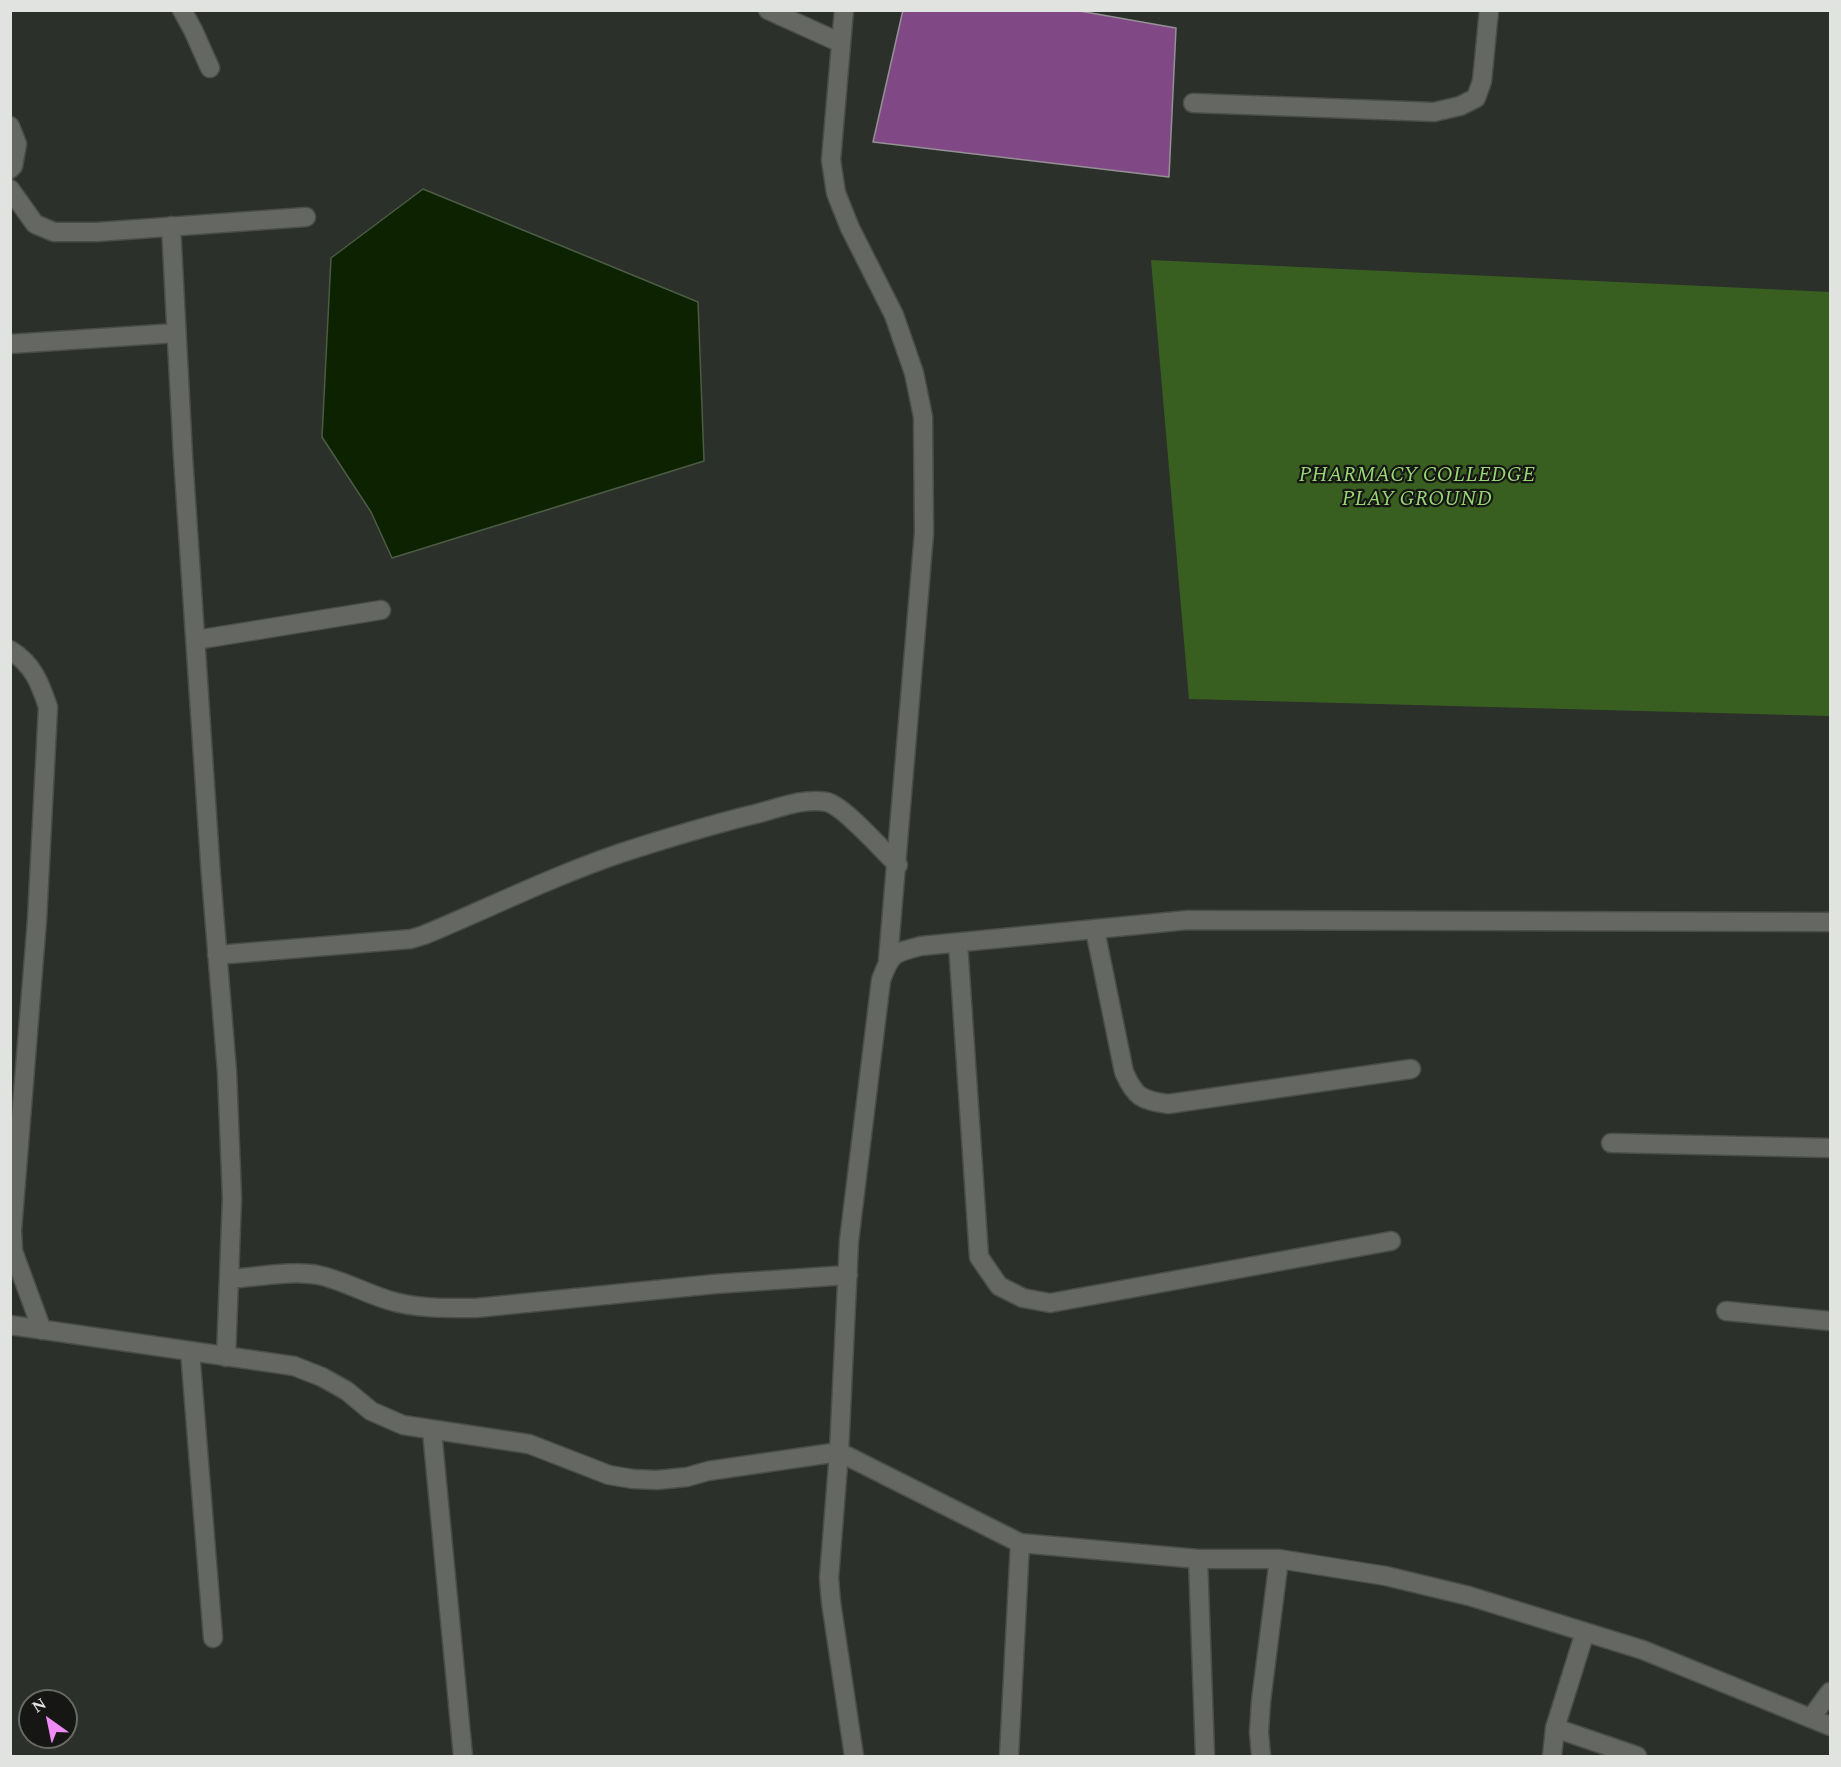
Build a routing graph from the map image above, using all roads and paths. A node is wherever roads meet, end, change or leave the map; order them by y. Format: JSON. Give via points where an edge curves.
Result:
{"nodes":[{"id":1,"x":182,"y":10,"type":"edge"},
{"id":2,"x":768,"y":10,"type":"edge"},
{"id":3,"x":844,"y":10,"type":"edge"},
{"id":4,"x":1489,"y":10,"type":"edge"},
{"id":5,"x":841,"y":42,"type":"junction"},
{"id":6,"x":210,"y":68,"type":"dead end"},
{"id":7,"x":1193,"y":103,"type":"dead end"},
{"id":8,"x":10,"y":126,"type":"edge"},
{"id":9,"x":10,"y":169,"type":"edge"},
{"id":10,"x":10,"y":189,"type":"edge"},
{"id":11,"x":306,"y":217,"type":"dead end"},
{"id":12,"x":171,"y":226,"type":"junction"},
{"id":13,"x":176,"y":333,"type":"junction"},
{"id":14,"x":10,"y":344,"type":"edge"},
{"id":15,"x":381,"y":610,"type":"dead end"},
{"id":16,"x":196,"y":640,"type":"junction"},
{"id":17,"x":10,"y":650,"type":"edge"},
{"id":18,"x":898,"y":865,"type":"junction"},
{"id":19,"x":1830,"y":922,"type":"edge"},
{"id":20,"x":1095,"y":930,"type":"junction"},
{"id":21,"x":958,"y":943,"type":"junction"},
{"id":22,"x":217,"y":955,"type":"junction"},
{"id":23,"x":888,"y":960,"type":"junction"},
{"id":24,"x":1411,"y":1069,"type":"dead end"},
{"id":25,"x":1611,"y":1143,"type":"dead end"},
{"id":26,"x":1830,"y":1148,"type":"edge"},
{"id":27,"x":1391,"y":1241,"type":"dead end"},
{"id":28,"x":848,"y":1275,"type":"junction"},
{"id":29,"x":230,"y":1279,"type":"junction"},
{"id":30,"x":1726,"y":1311,"type":"dead end"},
{"id":31,"x":1830,"y":1321,"type":"edge"},
{"id":32,"x":10,"y":1325,"type":"edge"},
{"id":33,"x":42,"y":1330,"type":"junction"},
{"id":34,"x":190,"y":1351,"type":"junction"},
{"id":35,"x":226,"y":1356,"type":"junction"},
{"id":36,"x":432,"y":1431,"type":"junction"},
{"id":37,"x":839,"y":1452,"type":"junction"},
{"id":38,"x":1020,"y":1543,"type":"junction"},
{"id":39,"x":1198,"y":1559,"type":"junction"},
{"id":40,"x":1279,"y":1559,"type":"junction"},
{"id":41,"x":1585,"y":1632,"type":"junction"},
{"id":42,"x":213,"y":1638,"type":"dead end"},
{"id":43,"x":1830,"y":1692,"type":"edge"},
{"id":44,"x":1811,"y":1718,"type":"junction"},
{"id":45,"x":1830,"y":1725,"type":"edge"},
{"id":46,"x":1555,"y":1728,"type":"junction"},
{"id":47,"x":463,"y":1756,"type":"edge"},
{"id":48,"x":854,"y":1756,"type":"edge"},
{"id":49,"x":1009,"y":1756,"type":"edge"},
{"id":50,"x":1205,"y":1756,"type":"edge"},
{"id":51,"x":1261,"y":1756,"type":"edge"},
{"id":52,"x":1552,"y":1756,"type":"edge"},
{"id":53,"x":1637,"y":1756,"type":"edge"}],
"edges":[{"from":1,"to":6,"type":"street"},
{"from":2,"to":5,"type":"street"},
{"from":3,"to":5,"type":"street"},
{"from":4,"to":7,"type":"street","via":[[1482,81],[1476,98],[1460,106],[1434,112]]},
{"from":5,"to":18,"type":"street","via":[[831,160],[836,193],[894,315],[914,373],[923,417],[924,533]]},
{"from":8,"to":9,"type":"street","via":[[17,144]]},
{"from":10,"to":12,"type":"street","via":[[35,224],[54,232]]},
{"from":11,"to":12,"type":"street"},
{"from":12,"to":13,"type":"street"},
{"from":13,"to":14,"type":"street"},
{"from":13,"to":16,"type":"street"},
{"from":15,"to":16,"type":"street"},
{"from":16,"to":22,"type":"street"},
{"from":17,"to":33,"type":"street","via":[[29,663],[48,707],[37,920],[12,1230],[13,1251]]},
{"from":18,"to":22,"type":"street","via":[[843,811],[816,801],[717,824],[620,854],[411,939]]},
{"from":18,"to":23,"type":"street"},
{"from":19,"to":20,"type":"street","via":[[1188,920]]},
{"from":20,"to":21,"type":"street"},
{"from":20,"to":24,"type":"street","via":[[1124,1072],[1132,1090],[1145,1101],[1168,1104]]},
{"from":21,"to":23,"type":"street","via":[[921,946],[899,952]]},
{"from":21,"to":27,"type":"street","via":[[979,1257],[999,1286],[1023,1298],[1050,1303]]},
{"from":22,"to":29,"type":"street","via":[[227,1072],[232,1198]]},
{"from":23,"to":28,"type":"street","via":[[881,980]]},
{"from":25,"to":26,"type":"street"},
{"from":28,"to":29,"type":"street","via":[[476,1308],[405,1304],[304,1274]]},
{"from":28,"to":37,"type":"street"},
{"from":29,"to":35,"type":"street"},
{"from":30,"to":31,"type":"street"},
{"from":32,"to":33,"type":"street"},
{"from":33,"to":34,"type":"street"},
{"from":34,"to":35,"type":"street"},
{"from":34,"to":42,"type":"street"},
{"from":35,"to":36,"type":"street","via":[[294,1366],[347,1391],[371,1411],[403,1425]]},
{"from":36,"to":37,"type":"street","via":[[529,1444],[609,1475],[633,1479],[677,1478]]},
{"from":36,"to":47,"type":"street"},
{"from":37,"to":38,"type":"street"},
{"from":37,"to":48,"type":"street","via":[[829,1578]]},
{"from":38,"to":39,"type":"street"},
{"from":38,"to":49,"type":"street"},
{"from":39,"to":40,"type":"street"},
{"from":39,"to":50,"type":"street"},
{"from":40,"to":41,"type":"street","via":[[1386,1575]]},
{"from":40,"to":51,"type":"street","via":[[1259,1732]]},
{"from":41,"to":44,"type":"street","via":[[1643,1650]]},
{"from":41,"to":46,"type":"street"},
{"from":43,"to":44,"type":"street"},
{"from":44,"to":45,"type":"street"},
{"from":46,"to":52,"type":"street"},
{"from":46,"to":53,"type":"street"}]}
